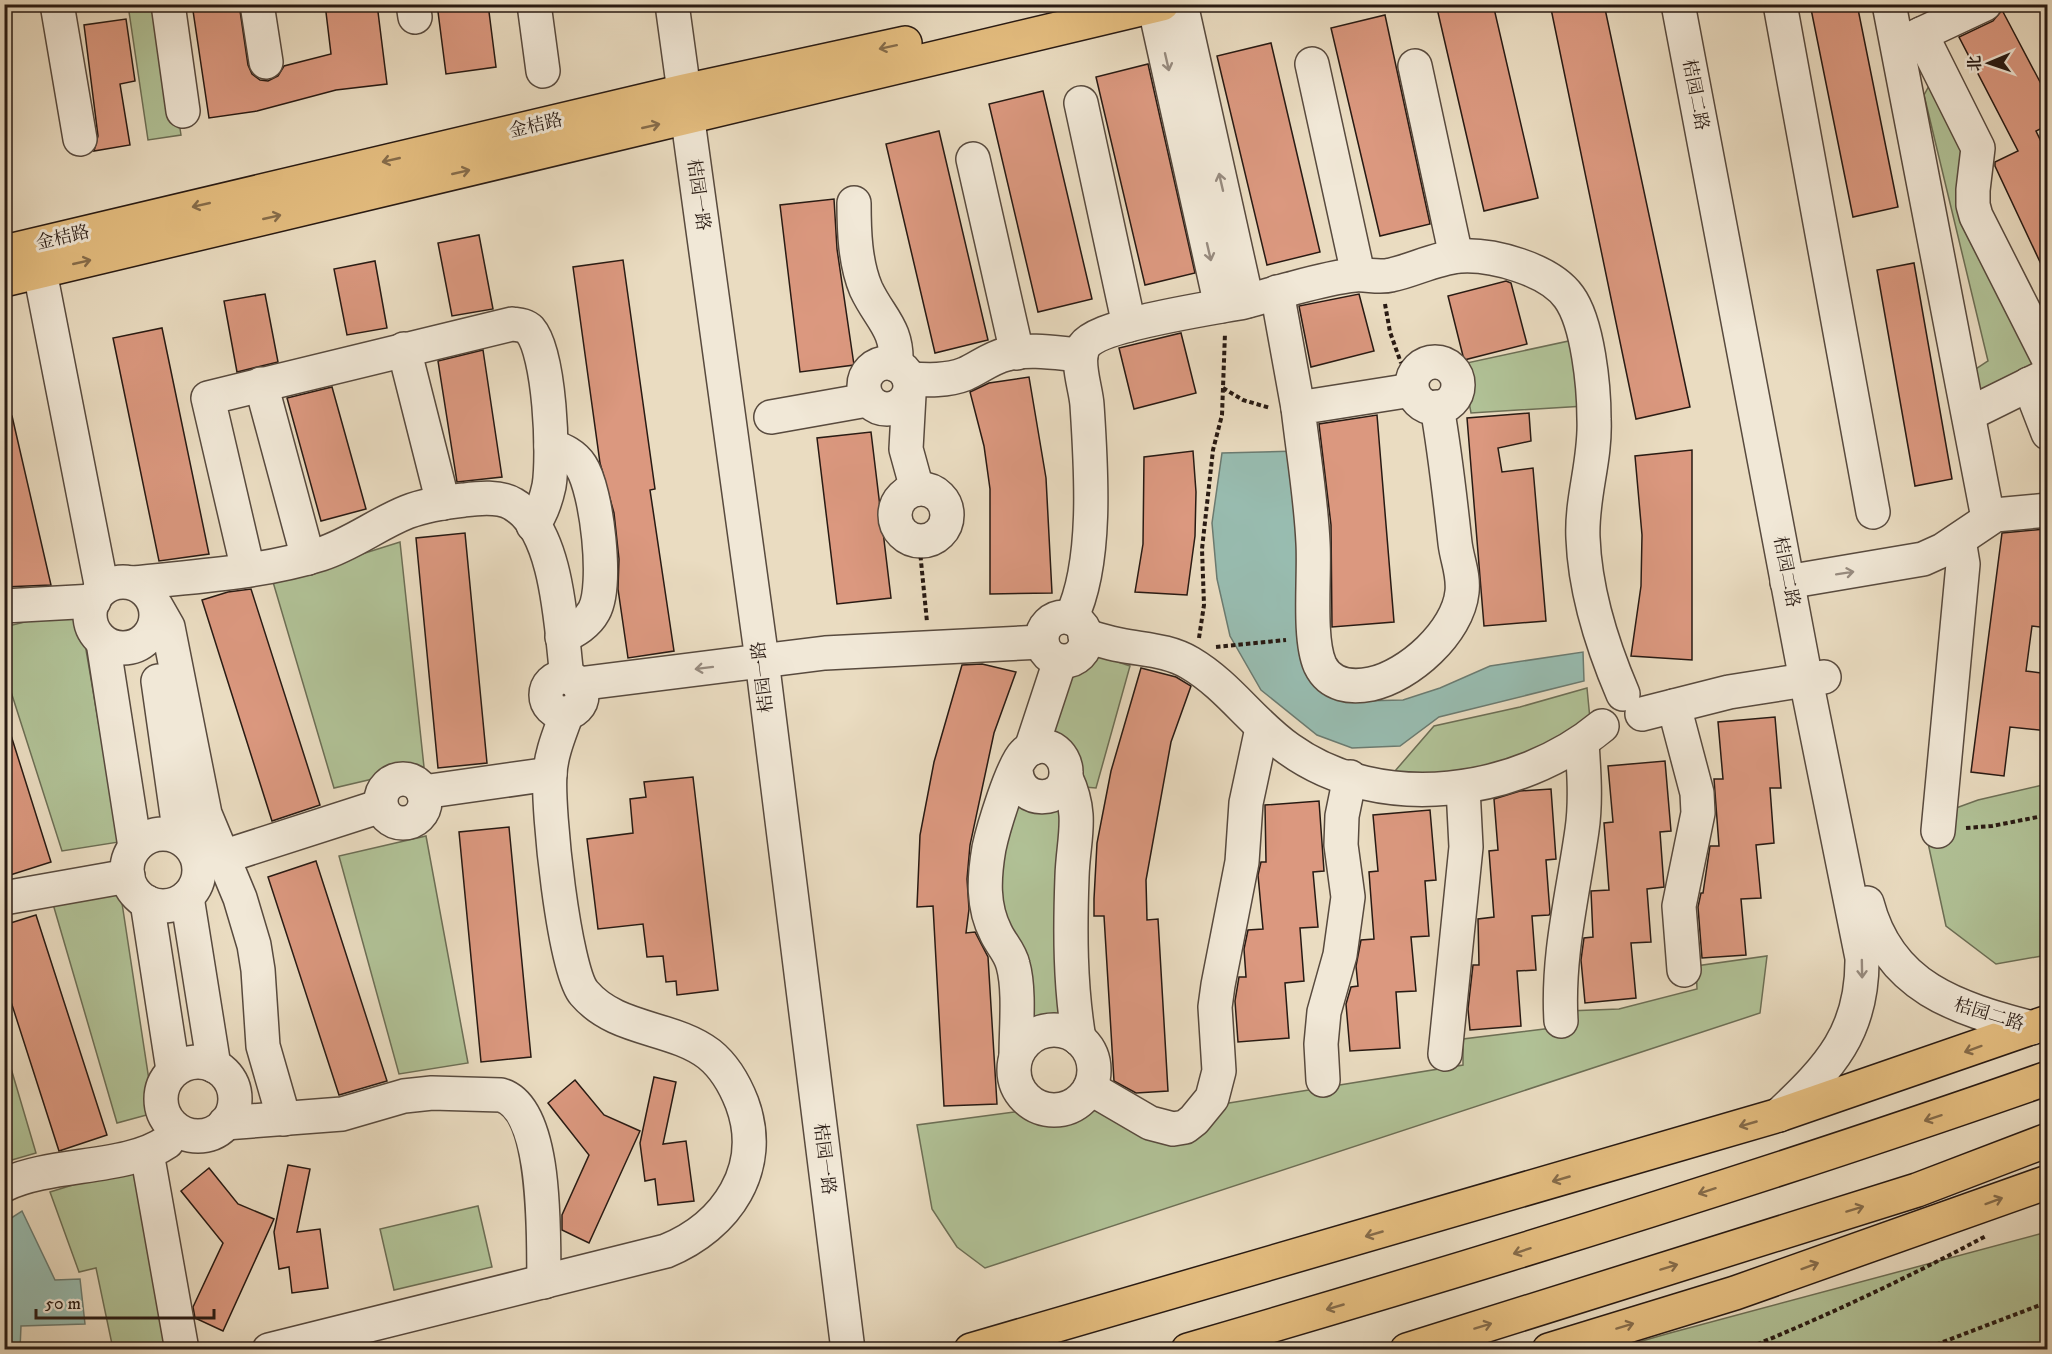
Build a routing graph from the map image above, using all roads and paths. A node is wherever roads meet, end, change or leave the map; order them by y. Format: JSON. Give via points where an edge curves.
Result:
{"nodes":[{"id":1,"x":57,"y":4,"type":"edge"},
{"id":2,"x":168,"y":4,"type":"edge"},
{"id":3,"x":257,"y":4,"type":"edge"},
{"id":4,"x":534,"y":4,"type":"edge"},
{"id":5,"x":672,"y":4,"type":"edge"},
{"id":6,"x":1067,"y":4,"type":"edge"},
{"id":7,"x":1678,"y":4,"type":"edge"},
{"id":8,"x":1698,"y":4,"type":"edge"},
{"id":9,"x":1780,"y":4,"type":"edge"},
{"id":10,"x":1889,"y":4,"type":"edge"},
{"id":11,"x":1163,"y":5,"type":"edge"},
{"id":12,"x":1979,"y":6,"type":"edge"},
{"id":13,"x":1910,"y":39,"type":"junction"},
{"id":14,"x":266,"y":62,"type":"dead end"},
{"id":15,"x":1312,"y":64,"type":"dead end"},
{"id":16,"x":1415,"y":66,"type":"dead end"},
{"id":17,"x":543,"y":70,"type":"dead end"},
{"id":18,"x":1081,"y":103,"type":"dead end"},
{"id":19,"x":685,"y":105,"type":"junction"},
{"id":20,"x":183,"y":111,"type":"dead end"},
{"id":21,"x":80,"y":139,"type":"dead end"},
{"id":22,"x":973,"y":159,"type":"dead end"},
{"id":23,"x":854,"y":203,"type":"dead end"},
{"id":24,"x":4,"y":252,"type":"edge"},
{"id":25,"x":1456,"y":256,"type":"junction"},
{"id":26,"x":40,"y":272,"type":"junction"},
{"id":27,"x":1369,"y":275,"type":"junction"},
{"id":28,"x":4,"y":280,"type":"edge"},
{"id":29,"x":1249,"y":300,"type":"junction"},
{"id":30,"x":1129,"y":325,"type":"junction"},
{"id":31,"x":404,"y":349,"type":"junction"},
{"id":32,"x":1017,"y":353,"type":"junction"},
{"id":33,"x":1081,"y":355,"type":"junction"},
{"id":34,"x":2041,"y":373,"type":"edge"},
{"id":35,"x":261,"y":384,"type":"junction"},
{"id":36,"x":1223,"y":388,"type":"junction"},
{"id":37,"x":894,"y":390,"type":"junction"},
{"id":38,"x":1421,"y":392,"type":"junction"},
{"id":39,"x":1298,"y":408,"type":"junction"},
{"id":40,"x":1969,"y":414,"type":"junction"},
{"id":41,"x":771,"y":417,"type":"dead end"},
{"id":42,"x":2048,"y":433,"type":"edge"},
{"id":43,"x":551,"y":446,"type":"junction"},
{"id":44,"x":908,"y":496,"type":"junction"},
{"id":45,"x":443,"y":503,"type":"junction"},
{"id":46,"x":2048,"y":510,"type":"edge"},
{"id":47,"x":1874,"y":512,"type":"dead end"},
{"id":48,"x":1988,"y":518,"type":"junction"},
{"id":49,"x":533,"y":525,"type":"junction"},
{"id":50,"x":1959,"y":540,"type":"junction"},
{"id":51,"x":919,"y":541,"type":"junction"},
{"id":52,"x":308,"y":558,"type":"junction"},
{"id":53,"x":248,"y":570,"type":"junction"},
{"id":54,"x":1797,"y":580,"type":"junction"},
{"id":55,"x":110,"y":591,"type":"junction"},
{"id":56,"x":4,"y":606,"type":"edge"},
{"id":57,"x":153,"y":620,"type":"junction"},
{"id":58,"x":1078,"y":627,"type":"junction"},
{"id":59,"x":562,"y":637,"type":"junction"},
{"id":60,"x":1316,"y":638,"type":"junction"},
{"id":61,"x":103,"y":642,"type":"junction"},
{"id":62,"x":930,"y":646,"type":"junction"},
{"id":63,"x":1051,"y":652,"type":"junction"},
{"id":64,"x":1196,"y":657,"type":"junction"},
{"id":65,"x":763,"y":672,"type":"junction"},
{"id":66,"x":1815,"y":678,"type":"junction"},
{"id":67,"x":573,"y":694,"type":"junction"},
{"id":68,"x":1633,"y":704,"type":"junction"},
{"id":69,"x":1674,"y":706,"type":"junction"},
{"id":70,"x":1262,"y":728,"type":"junction"},
{"id":71,"x":1592,"y":735,"type":"junction"},
{"id":72,"x":1024,"y":759,"type":"junction"},
{"id":73,"x":550,"y":774,"type":"junction"},
{"id":74,"x":1350,"y":777,"type":"junction"},
{"id":75,"x":1066,"y":778,"type":"junction"},
{"id":76,"x":1463,"y":788,"type":"junction"},
{"id":77,"x":2048,"y":815,"type":"edge"},
{"id":78,"x":1938,"y":831,"type":"joint"},
{"id":79,"x":180,"y":836,"type":"junction"},
{"id":80,"x":211,"y":861,"type":"junction"},
{"id":81,"x":131,"y":862,"type":"junction"},
{"id":82,"x":187,"y":897,"type":"junction"},
{"id":83,"x":4,"y":898,"type":"edge"},
{"id":84,"x":147,"y":902,"type":"junction"},
{"id":85,"x":1684,"y":969,"type":"dead end"},
{"id":86,"x":1561,"y":1021,"type":"dead end"},
{"id":87,"x":2040,"y":1025,"type":"edge"},
{"id":88,"x":1079,"y":1039,"type":"junction"},
{"id":89,"x":1445,"y":1053,"type":"dead end"},
{"id":90,"x":1016,"y":1056,"type":"junction"},
{"id":91,"x":214,"y":1066,"type":"junction"},
{"id":92,"x":173,"y":1070,"type":"junction"},
{"id":93,"x":2048,"y":1078,"type":"edge"},
{"id":94,"x":1323,"y":1080,"type":"dead end"},
{"id":95,"x":1090,"y":1088,"type":"junction"},
{"id":96,"x":1779,"y":1115,"type":"junction"},
{"id":97,"x":284,"y":1119,"type":"junction"},
{"id":98,"x":225,"y":1123,"type":"junction"},
{"id":99,"x":181,"y":1132,"type":"junction"},
{"id":100,"x":2048,"y":1140,"type":"edge"},
{"id":101,"x":147,"y":1153,"type":"junction"},
{"id":102,"x":2048,"y":1182,"type":"edge"},
{"id":103,"x":4,"y":1185,"type":"edge"},
{"id":104,"x":1988,"y":1235,"type":"dead end"},
{"id":105,"x":544,"y":1282,"type":"junction"},
{"id":106,"x":2048,"y":1302,"type":"edge"},
{"id":107,"x":182,"y":1350,"type":"edge"},
{"id":108,"x":269,"y":1350,"type":"edge"},
{"id":109,"x":848,"y":1350,"type":"edge"},
{"id":110,"x":971,"y":1350,"type":"edge"},
{"id":111,"x":1188,"y":1350,"type":"edge"},
{"id":112,"x":1407,"y":1350,"type":"edge"},
{"id":113,"x":1549,"y":1350,"type":"edge"},
{"id":114,"x":1743,"y":1350,"type":"edge"},
{"id":115,"x":1922,"y":1350,"type":"edge"}],
"edges":[{"from":1,"to":21,"type":"street"},
{"from":2,"to":20,"type":"street"},
{"from":3,"to":14,"type":"street"},
{"from":4,"to":17,"type":"street"},
{"from":5,"to":19,"type":"street","name":"桔园一路"},
{"from":6,"to":19,"type":"main road","name":"金桔路","one_way":true},
{"from":7,"to":54,"type":"street","name":"桔园二路"},
{"from":8,"to":54,"type":"street","name":"桔园二路"},
{"from":9,"to":47,"type":"street"},
{"from":10,"to":13,"type":"street"},
{"from":11,"to":19,"type":"main road"},
{"from":11,"to":29,"type":"street"},
{"from":12,"to":13,"type":"street"},
{"from":13,"to":34,"type":"street","via":[[1978,148],[1973,204]]},
{"from":13,"to":40,"type":"street"},
{"from":15,"to":27,"type":"street"},
{"from":16,"to":25,"type":"street"},
{"from":18,"to":30,"type":"street"},
{"from":19,"to":24,"type":"main road","name":"金桔路","one_way":true},
{"from":26,"to":19,"type":"main road","one_way":true},
{"from":19,"to":65,"type":"street","name":"桔园一路"},
{"from":22,"to":32,"type":"street"},
{"from":23,"to":37,"type":"street","via":[[862,277],[897,348]]},
{"from":25,"to":27,"type":"street"},
{"from":25,"to":68,"type":"street","via":[[1482,256],[1524,267],[1557,285],[1574,306],[1586,350],[1594,407],[1594,451],[1582,522],[1585,569],[1601,634]]},
{"from":26,"to":28,"type":"main road"},
{"from":26,"to":55,"type":"street"},
{"from":27,"to":29,"type":"street"},
{"from":27,"to":38,"type":"path","via":[[1402,365]]},
{"from":29,"to":30,"type":"street"},
{"from":29,"to":36,"type":"path","via":[[1226,331]]},
{"from":29,"to":39,"type":"street"},
{"from":30,"to":33,"type":"street","via":[[1095,336],[1083,347]]},
{"from":31,"to":35,"type":"street"},
{"from":31,"to":43,"type":"street","via":[[513,324],[530,330],[540,352]]},
{"from":31,"to":45,"type":"street"},
{"from":32,"to":33,"type":"street"},
{"from":32,"to":37,"type":"street","via":[[986,360],[965,374]]},
{"from":33,"to":58,"type":"street","via":[[1089,441],[1088,542]]},
{"from":34,"to":40,"type":"street"},
{"from":34,"to":42,"type":"street"},
{"from":35,"to":52,"type":"street"},
{"from":35,"to":53,"type":"street","via":[[208,398]]},
{"from":36,"to":39,"type":"path","via":[[1243,400],[1270,408]]},
{"from":36,"to":64,"type":"path","via":[[1202,549],[1204,605]]},
{"from":37,"to":41,"type":"street"},
{"from":37,"to":44,"type":"street","via":[[906,449]]},
{"from":38,"to":39,"type":"street"},
{"from":38,"to":60,"type":"street","via":[[1462,572],[1462,593],[1452,622],[1431,650],[1394,674],[1358,687],[1329,678],[1320,665]]},
{"from":39,"to":60,"type":"street","via":[[1313,541]]},
{"from":40,"to":48,"type":"street"},
{"from":43,"to":49,"type":"street","via":[[545,504]]},
{"from":43,"to":59,"type":"street","via":[[568,452],[587,476],[601,576],[595,610],[578,629]]},
{"from":44,"to":51,"type":"street","via":[[895,519],[910,540]]},
{"from":44,"to":51,"type":"street","via":[[934,493],[941,498],[947,514],[942,531],[928,541]]},
{"from":45,"to":49,"type":"street","via":[[500,500],[512,504]]},
{"from":45,"to":52,"type":"street","via":[[404,513],[344,546]]},
{"from":46,"to":48,"type":"street"},
{"from":48,"to":50,"type":"street"},
{"from":49,"to":59,"type":"street","via":[[549,560]]},
{"from":54,"to":50,"type":"street","one_way":true,"via":[[1923,559]]},
{"from":50,"to":78,"type":"street","via":[[1963,564]]},
{"from":51,"to":62,"type":"path"},
{"from":52,"to":53,"type":"street"},
{"from":53,"to":55,"type":"street"},
{"from":54,"to":66,"type":"street","name":"桔园二路"},
{"from":55,"to":56,"type":"street"},
{"from":55,"to":57,"type":"street","via":[[143,588]]},
{"from":55,"to":61,"type":"street","via":[[90,619]]},
{"from":57,"to":61,"type":"street","via":[[140,644],[119,648]]},
{"from":57,"to":79,"type":"street"},
{"from":57,"to":80,"type":"street","via":[[168,627]]},
{"from":58,"to":63,"type":"street","via":[[1056,618],[1050,622],[1045,628]]},
{"from":58,"to":64,"type":"street","via":[[1120,645]]},
{"from":59,"to":67,"type":"street"},
{"from":60,"to":64,"type":"path"},
{"from":61,"to":81,"type":"street"},
{"from":62,"to":63,"type":"street"},
{"from":62,"to":65,"type":"street"},
{"from":63,"to":72,"type":"street"},
{"from":64,"to":70,"type":"street"},
{"from":65,"to":67,"type":"street"},
{"from":65,"to":109,"type":"street","name":"桔园一路"},
{"from":66,"to":69,"type":"street","via":[[1729,692]]},
{"from":66,"to":87,"type":"street","name":"桔园二路","via":[[1863,887],[1883,944],[1921,986],[1941,999],[1974,1013]]},
{"from":66,"to":96,"type":"street","name":"桔园二路","one_way":true,"via":[[1858,933],[1862,981],[1852,1024],[1838,1050],[1820,1076]]},
{"from":67,"to":73,"type":"street"},
{"from":68,"to":69,"type":"street"},
{"from":68,"to":71,"type":"street","via":[[1610,697],[1601,707]]},
{"from":69,"to":85,"type":"street","via":[[1697,793],[1698,813],[1679,906]]},
{"from":70,"to":74,"type":"street","via":[[1292,751]]},
{"from":70,"to":95,"type":"street","via":[[1246,803],[1242,862],[1215,1007],[1219,1071],[1212,1098],[1185,1127],[1160,1128]]},
{"from":71,"to":76,"type":"street","via":[[1523,772]]},
{"from":71,"to":86,"type":"street","via":[[1562,952]]},
{"from":72,"to":75,"type":"street","via":[[1047,747],[1054,750],[1065,762]]},
{"from":72,"to":75,"type":"street","via":[[1020,785],[1033,796],[1049,796]]},
{"from":72,"to":90,"type":"street","via":[[996,822],[985,891],[990,922],[1014,966]]},
{"from":73,"to":80,"type":"street","via":[[423,792],[413,781],[399,779],[382,792],[381,806]]},
{"from":73,"to":105,"type":"street","via":[[550,810],[573,974],[583,992],[618,1018],[692,1045],[709,1053],[722,1066],[744,1110],[750,1154],[739,1188],[718,1215],[685,1244]]},
{"from":74,"to":76,"type":"street","via":[[1423,789]]},
{"from":74,"to":94,"type":"street","via":[[1341,845],[1348,897],[1340,955],[1324,1012]]},
{"from":75,"to":88,"type":"street","via":[[1078,825],[1072,876],[1071,951]]},
{"from":76,"to":89,"type":"street","via":[[1466,847]]},
{"from":77,"to":78,"type":"path"},
{"from":79,"to":80,"type":"street","via":[[195,853]]},
{"from":79,"to":81,"type":"street","via":[[154,835]]},
{"from":80,"to":82,"type":"street"},
{"from":80,"to":97,"type":"street","via":[[240,898],[254,945],[263,1046]]},
{"from":81,"to":83,"type":"street"},
{"from":81,"to":84,"type":"street","via":[[134,892]]},
{"from":82,"to":84,"type":"street","via":[[166,906]]},
{"from":82,"to":91,"type":"street"},
{"from":84,"to":92,"type":"street"},
{"from":87,"to":96,"type":"main road","one_way":true},
{"from":88,"to":90,"type":"street","via":[[1056,1029],[1043,1031],[1031,1036]]},
{"from":88,"to":95,"type":"street","via":[[1093,1062]]},
{"from":90,"to":95,"type":"street","via":[[1016,1083],[1032,1104],[1044,1109],[1071,1107]]},
{"from":91,"to":92,"type":"street","via":[[196,1062]]},
{"from":91,"to":98,"type":"street","via":[[228,1077],[233,1088],[232,1113]]},
{"from":92,"to":99,"type":"street","via":[[162,1091],[161,1103],[164,1115]]},
{"from":93,"to":111,"type":"main road","one_way":true,"via":[[1436,1278]]},
{"from":96,"to":110,"type":"main road","one_way":true},
{"from":97,"to":98,"type":"street"},
{"from":97,"to":105,"type":"street","via":[[342,1114],[404,1096],[432,1093],[511,1098],[525,1119],[537,1158],[543,1205]]},
{"from":98,"to":99,"type":"street","via":[[205,1135]]},
{"from":99,"to":101,"type":"street"},
{"from":112,"to":100,"type":"main road","one_way":true,"via":[[1917,1190]]},
{"from":101,"to":103,"type":"street","via":[[30,1176]]},
{"from":101,"to":107,"type":"street"},
{"from":113,"to":102,"type":"main road","one_way":true,"via":[[1735,1293]]},
{"from":104,"to":114,"type":"path","via":[[1900,1282]]},
{"from":105,"to":108,"type":"street"},
{"from":106,"to":115,"type":"path"}]}
